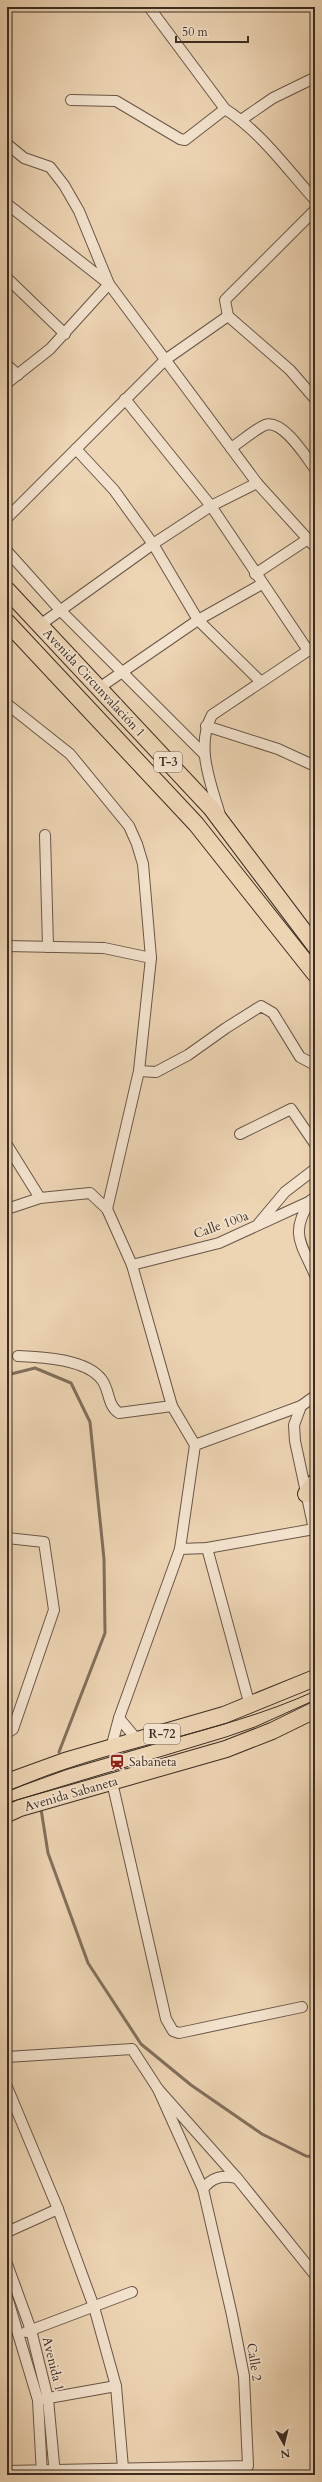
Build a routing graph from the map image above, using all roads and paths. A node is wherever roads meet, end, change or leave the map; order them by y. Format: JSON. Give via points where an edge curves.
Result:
{"nodes":[{"id":1,"x":149,"y":7,"type":"edge"},
{"id":2,"x":312,"y":79,"type":"dead end"},
{"id":3,"x":70,"y":100,"type":"dead end"},
{"id":4,"x":225,"y":109,"type":"junction"},
{"id":5,"x":241,"y":120,"type":"junction"},
{"id":6,"x":7,"y":144,"type":"edge"},
{"id":7,"x":315,"y":200,"type":"edge"},
{"id":8,"x":7,"y":204,"type":"edge"},
{"id":9,"x":315,"y":210,"type":"edge"},
{"id":10,"x":7,"y":278,"type":"edge"},
{"id":11,"x":109,"y":284,"type":"junction"},
{"id":12,"x":228,"y":316,"type":"junction"},
{"id":13,"x":65,"y":334,"type":"junction"},
{"id":14,"x":165,"y":360,"type":"junction"},
{"id":15,"x":7,"y":365,"type":"edge"},
{"id":16,"x":18,"y":375,"type":"junction"},
{"id":17,"x":7,"y":383,"type":"edge"},
{"id":18,"x":125,"y":399,"type":"junction"},
{"id":19,"x":315,"y":399,"type":"edge"},
{"id":20,"x":231,"y":448,"type":"junction"},
{"id":21,"x":76,"y":449,"type":"junction"},
{"id":22,"x":315,"y":469,"type":"edge"},
{"id":23,"x":257,"y":483,"type":"junction"},
{"id":24,"x":210,"y":506,"type":"junction"},
{"id":25,"x":7,"y":518,"type":"edge"},
{"id":26,"x":312,"y":543,"type":"edge"},
{"id":27,"x":153,"y":544,"type":"junction"},
{"id":28,"x":7,"y":551,"type":"edge"},
{"id":29,"x":255,"y":574,"type":"junction"},
{"id":30,"x":262,"y":584,"type":"junction"},
{"id":31,"x":7,"y":590,"type":"edge"},
{"id":32,"x":60,"y":610,"type":"junction"},
{"id":33,"x":198,"y":620,"type":"junction"},
{"id":34,"x":7,"y":622,"type":"edge"},
{"id":35,"x":40,"y":625,"type":"junction"},
{"id":36,"x":311,"y":648,"type":"edge"},
{"id":37,"x":121,"y":673,"type":"junction"},
{"id":38,"x":260,"y":681,"type":"junction"},
{"id":39,"x":99,"y":688,"type":"junction"},
{"id":40,"x":7,"y":704,"type":"edge"},
{"id":41,"x":206,"y":726,"type":"junction"},
{"id":42,"x":204,"y":754,"type":"junction"},
{"id":43,"x":315,"y":766,"type":"edge"},
{"id":44,"x":222,"y":823,"type":"junction"},
{"id":45,"x":45,"y":835,"type":"dead end"},
{"id":46,"x":7,"y":946,"type":"edge"},
{"id":47,"x":315,"y":946,"type":"edge"},
{"id":48,"x":48,"y":947,"type":"junction"},
{"id":49,"x":151,"y":958,"type":"junction"},
{"id":50,"x":315,"y":974,"type":"edge"},
{"id":51,"x":315,"y":1065,"type":"edge"},
{"id":52,"x":139,"y":1071,"type":"junction"},
{"id":53,"x":240,"y":1134,"type":"dead end"},
{"id":54,"x":315,"y":1144,"type":"edge"},
{"id":55,"x":7,"y":1145,"type":"edge"},
{"id":56,"x":315,"y":1169,"type":"edge"},
{"id":57,"x":40,"y":1198,"type":"junction"},
{"id":58,"x":313,"y":1199,"type":"edge"},
{"id":59,"x":7,"y":1209,"type":"edge"},
{"id":60,"x":107,"y":1209,"type":"junction"},
{"id":61,"x":257,"y":1226,"type":"junction"},
{"id":62,"x":132,"y":1265,"type":"junction"},
{"id":63,"x":315,"y":1275,"type":"edge"},
{"id":64,"x":18,"y":1356,"type":"dead end"},
{"id":65,"x":315,"y":1396,"type":"edge"},
{"id":66,"x":172,"y":1406,"type":"junction"},
{"id":67,"x":301,"y":1406,"type":"junction"},
{"id":68,"x":195,"y":1445,"type":"junction"},
{"id":69,"x":310,"y":1488,"type":"edge"},
{"id":70,"x":314,"y":1532,"type":"edge"},
{"id":71,"x":7,"y":1538,"type":"edge"},
{"id":72,"x":207,"y":1548,"type":"junction"},
{"id":73,"x":180,"y":1549,"type":"junction"},
{"id":74,"x":315,"y":1678,"type":"edge"},
{"id":75,"x":250,"y":1706,"type":"junction"},
{"id":76,"x":315,"y":1710,"type":"edge"},
{"id":77,"x":119,"y":1718,"type":"junction"},
{"id":78,"x":7,"y":1733,"type":"edge"},
{"id":79,"x":138,"y":1741,"type":"junction"},
{"id":80,"x":111,"y":1748,"type":"junction"},
{"id":81,"x":7,"y":1782,"type":"edge"},
{"id":82,"x":112,"y":1782,"type":"junction"},
{"id":83,"x":7,"y":1814,"type":"edge"},
{"id":84,"x":302,"y":2006,"type":"dead end"},
{"id":85,"x":7,"y":2057,"type":"edge"},
{"id":86,"x":7,"y":2087,"type":"edge"},
{"id":87,"x":158,"y":2089,"type":"junction"},
{"id":88,"x":236,"y":2178,"type":"junction"},
{"id":89,"x":203,"y":2190,"type":"junction"},
{"id":90,"x":58,"y":2209,"type":"junction"},
{"id":91,"x":7,"y":2232,"type":"edge"},
{"id":92,"x":7,"y":2264,"type":"edge"},
{"id":93,"x":315,"y":2275,"type":"edge"},
{"id":94,"x":132,"y":2292,"type":"dead end"},
{"id":95,"x":7,"y":2297,"type":"edge"},
{"id":96,"x":94,"y":2307,"type":"junction"},
{"id":97,"x":11,"y":2321,"type":"edge"},
{"id":98,"x":31,"y":2330,"type":"junction"},
{"id":99,"x":20,"y":2334,"type":"junction"},
{"id":100,"x":116,"y":2386,"type":"junction"},
{"id":101,"x":43,"y":2399,"type":"junction"},
{"id":102,"x":123,"y":2468,"type":"junction"},
{"id":103,"x":248,"y":2470,"type":"edge"},
{"id":104,"x":7,"y":2471,"type":"edge"},
{"id":105,"x":42,"y":2472,"type":"edge"},
{"id":106,"x":56,"y":2472,"type":"edge"}],
"edges":[{"from":1,"to":4,"type":"street"},
{"from":2,"to":5,"type":"street","via":[[273,98]]},
{"from":3,"to":4,"type":"street","via":[[116,101],[185,140]]},
{"from":4,"to":5,"type":"street"},
{"from":5,"to":7,"type":"street"},
{"from":6,"to":11,"type":"street","via":[[24,158],[50,167],[64,185],[79,211]]},
{"from":8,"to":11,"type":"street"},
{"from":9,"to":12,"type":"street","via":[[225,300]]},
{"from":10,"to":13,"type":"street"},
{"from":11,"to":13,"type":"street"},
{"from":11,"to":14,"type":"street"},
{"from":12,"to":14,"type":"street"},
{"from":12,"to":19,"type":"street","via":[[290,370]]},
{"from":13,"to":16,"type":"street","via":[[50,350]]},
{"from":14,"to":18,"type":"street"},
{"from":14,"to":20,"type":"street"},
{"from":15,"to":16,"type":"street"},
{"from":16,"to":17,"type":"street"},
{"from":18,"to":21,"type":"street"},
{"from":18,"to":24,"type":"street"},
{"from":20,"to":22,"type":"street","via":[[265,426],[275,425],[291,437]]},
{"from":20,"to":23,"type":"street"},
{"from":21,"to":25,"type":"street"},
{"from":21,"to":27,"type":"street","via":[[114,490]]},
{"from":23,"to":24,"type":"street"},
{"from":23,"to":26,"type":"street"},
{"from":24,"to":27,"type":"street"},
{"from":24,"to":29,"type":"street"},
{"from":26,"to":29,"type":"street"},
{"from":27,"to":32,"type":"street"},
{"from":27,"to":33,"type":"street"},
{"from":28,"to":32,"type":"street"},
{"from":29,"to":30,"type":"street"},
{"from":30,"to":33,"type":"street"},
{"from":30,"to":36,"type":"street"},
{"from":31,"to":35,"type":"main road","name":"Avenida Circunvalación 1","number":"T-3"},
{"from":32,"to":35,"type":"street"},
{"from":32,"to":37,"type":"street"},
{"from":33,"to":37,"type":"street"},
{"from":33,"to":38,"type":"street"},
{"from":34,"to":50,"type":"main road","name":"Avenida Circunvalación 1","number":"T-3","via":[[196,824]]},
{"from":35,"to":39,"type":"main road","name":"Avenida Circunvalación 1","number":"T-3"},
{"from":36,"to":38,"type":"street"},
{"from":37,"to":39,"type":"street"},
{"from":37,"to":42,"type":"street"},
{"from":38,"to":41,"type":"street","via":[[212,715]]},
{"from":39,"to":44,"type":"main road","name":"Avenida Circunvalación 1","number":"T-3"},
{"from":40,"to":49,"type":"street","via":[[70,754],[129,826],[143,864]]},
{"from":41,"to":42,"type":"street"},
{"from":41,"to":43,"type":"street","via":[[278,749]]},
{"from":42,"to":44,"type":"street"},
{"from":44,"to":47,"type":"main road","name":"Avenida Circunvalación 1","number":"T-3"},
{"from":45,"to":48,"type":"street"},
{"from":46,"to":48,"type":"street"},
{"from":48,"to":49,"type":"street","via":[[104,948]]},
{"from":49,"to":52,"type":"street"},
{"from":51,"to":52,"type":"street","via":[[300,1056],[273,1013],[261,1006],[188,1055],[156,1072]]},
{"from":52,"to":60,"type":"street"},
{"from":53,"to":54,"type":"street","via":[[291,1109]]},
{"from":55,"to":57,"type":"street"},
{"from":56,"to":61,"type":"street","via":[[286,1192]]},
{"from":57,"to":59,"type":"street"},
{"from":57,"to":60,"type":"street","via":[[90,1193]]},
{"from":58,"to":61,"type":"street","name":"Calle 100a"},
{"from":58,"to":63,"type":"street","via":[[301,1215],[298,1228],[300,1242]]},
{"from":60,"to":62,"type":"street"},
{"from":61,"to":62,"type":"street","name":"Calle 100a","via":[[219,1243]]},
{"from":62,"to":66,"type":"street"},
{"from":64,"to":66,"type":"street","via":[[46,1357],[82,1365],[102,1380],[112,1408],[119,1413]]},
{"from":65,"to":67,"type":"street"},
{"from":66,"to":68,"type":"street"},
{"from":67,"to":68,"type":"street"},
{"from":67,"to":69,"type":"street","via":[[294,1425],[295,1441]]},
{"from":68,"to":73,"type":"street"},
{"from":69,"to":70,"type":"street"},
{"from":70,"to":72,"type":"street"},
{"from":71,"to":78,"type":"street","via":[[44,1542],[54,1610],[13,1729]]},
{"from":72,"to":73,"type":"street"},
{"from":72,"to":75,"type":"street"},
{"from":73,"to":77,"type":"street"},
{"from":74,"to":75,"type":"main road","number":"R-72"},
{"from":75,"to":79,"type":"main road","number":"R-72"},
{"from":76,"to":82,"type":"main road","name":"Avenida Sabaneta","number":"R-72","via":[[226,1750]]},
{"from":77,"to":79,"type":"street"},
{"from":77,"to":80,"type":"street"},
{"from":79,"to":80,"type":"main road","number":"R-72"},
{"from":80,"to":81,"type":"main road","number":"R-72"},
{"from":82,"to":83,"type":"main road","name":"Avenida Sabaneta","number":"R-72"},
{"from":82,"to":84,"type":"street","via":[[166,2019],[173,2031],[179,2033]]},
{"from":85,"to":87,"type":"street","via":[[132,2049]]},
{"from":86,"to":90,"type":"street"},
{"from":87,"to":88,"type":"street"},
{"from":87,"to":89,"type":"street","name":"Calle 2"},
{"from":88,"to":89,"type":"street","via":[[217,2177],[208,2182]]},
{"from":88,"to":93,"type":"street"},
{"from":89,"to":103,"type":"street","name":"Calle 2","via":[[244,2376]]},
{"from":90,"to":91,"type":"street"},
{"from":90,"to":96,"type":"street"},
{"from":92,"to":98,"type":"street","name":"Avenida 1"},
{"from":94,"to":96,"type":"street"},
{"from":95,"to":97,"type":"street"},
{"from":96,"to":98,"type":"street"},
{"from":96,"to":100,"type":"street"},
{"from":97,"to":99,"type":"street"},
{"from":98,"to":99,"type":"street"},
{"from":98,"to":101,"type":"street","name":"Avenida 1"},
{"from":99,"to":101,"type":"street"},
{"from":100,"to":101,"type":"street"},
{"from":100,"to":102,"type":"street"},
{"from":101,"to":105,"type":"street"},
{"from":101,"to":106,"type":"street","name":"Avenida 1"},
{"from":102,"to":103,"type":"street","name":"Calle 2"},
{"from":102,"to":106,"type":"street","name":"Calle 2"},
{"from":104,"to":105,"type":"street","name":"Calle 2"},
{"from":105,"to":106,"type":"street","name":"Calle 2"}]}
